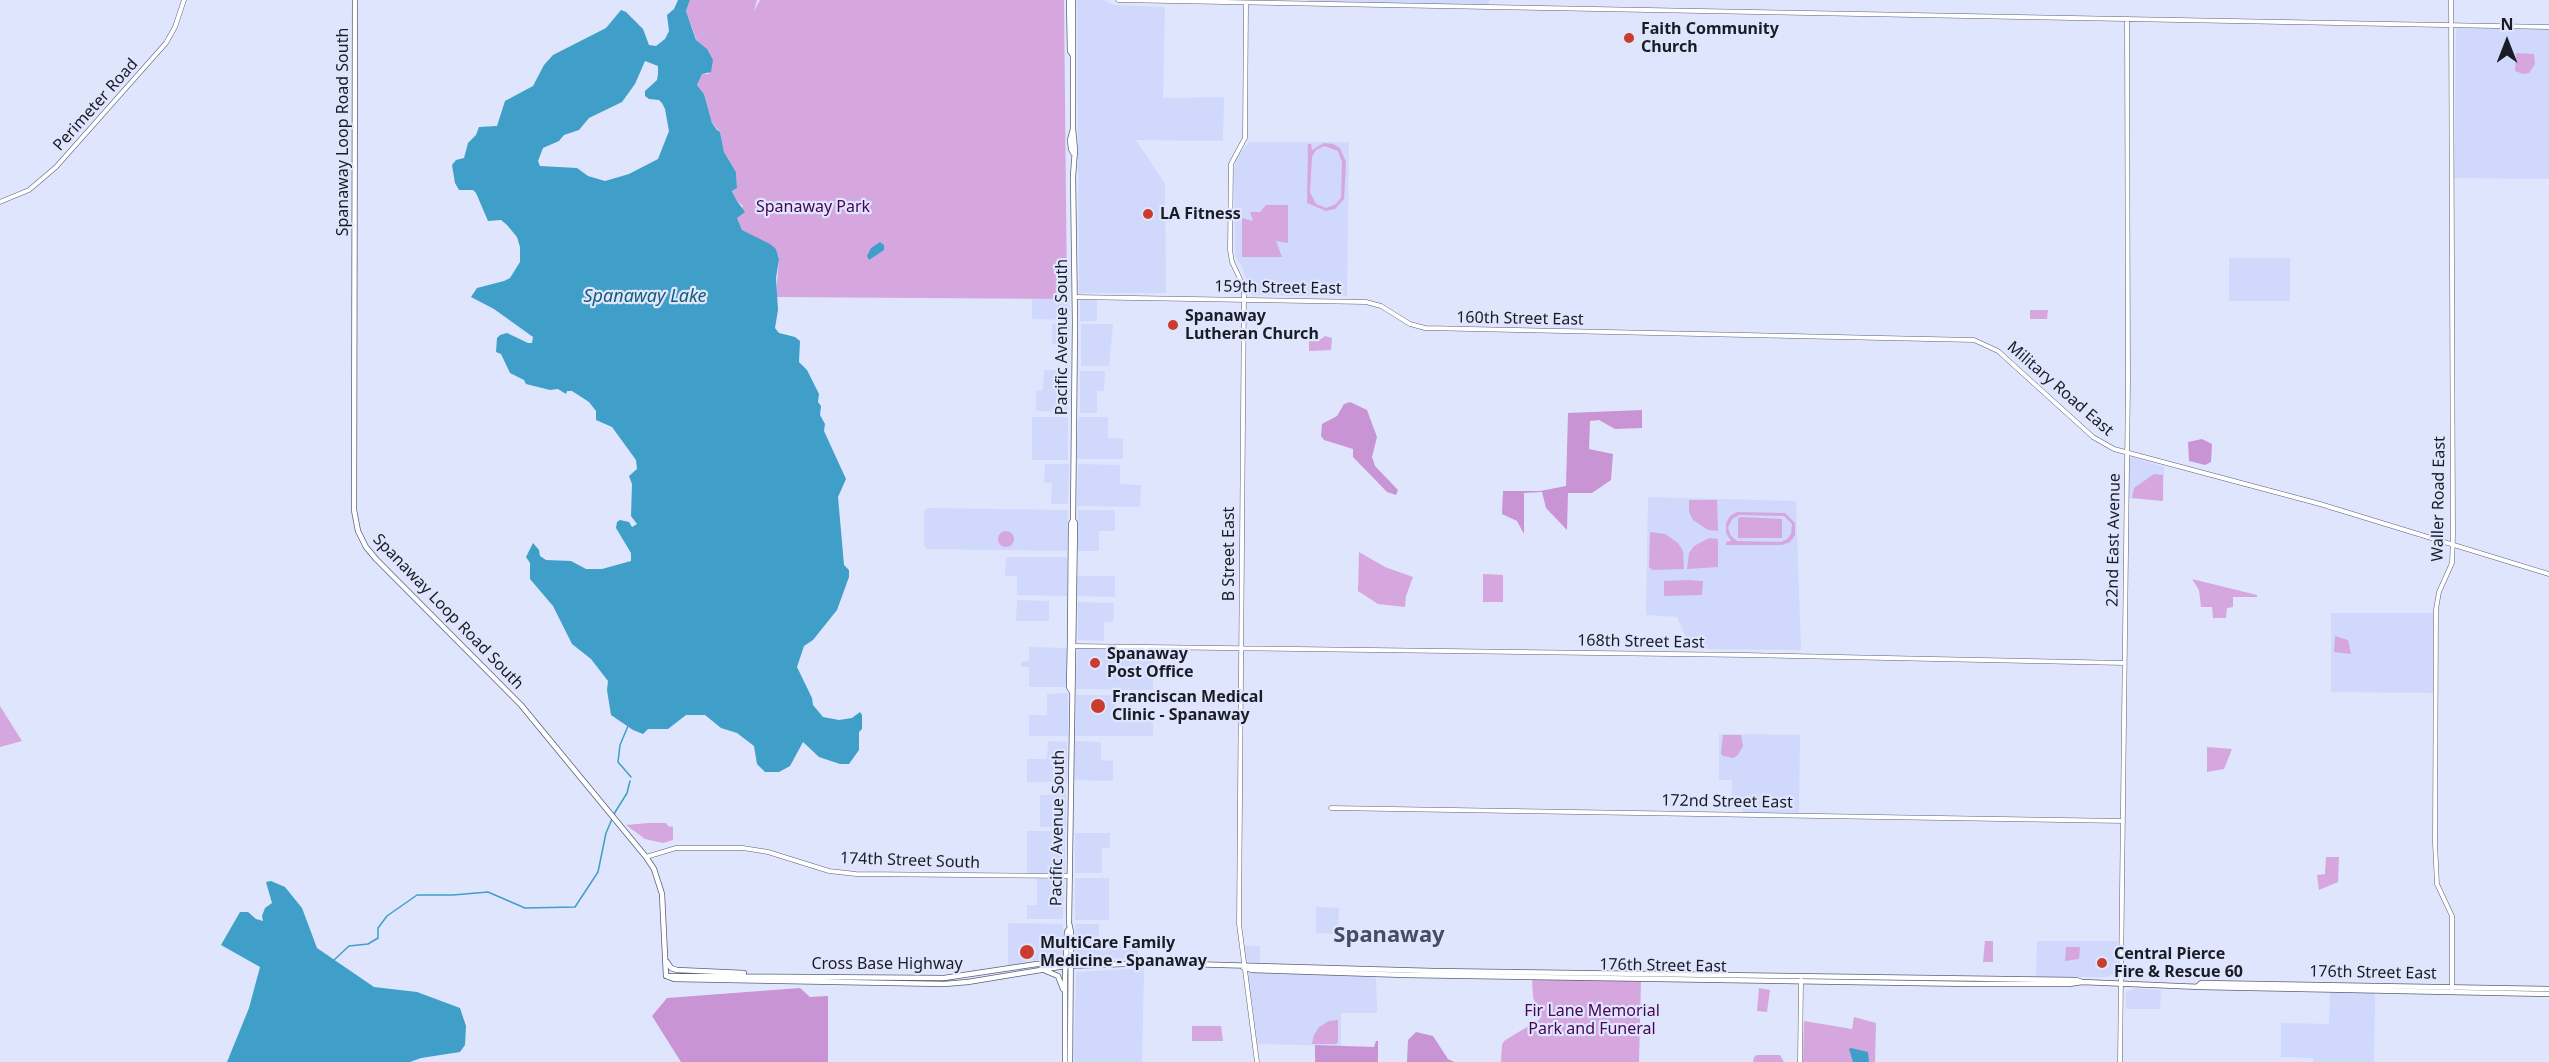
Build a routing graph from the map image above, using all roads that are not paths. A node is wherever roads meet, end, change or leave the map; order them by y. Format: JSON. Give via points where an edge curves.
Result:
{"nodes":[{"id":1,"x":184,"y":0,"type":"edge"},
{"id":2,"x":356,"y":0,"type":"edge"},
{"id":3,"x":1071,"y":0,"type":"edge"},
{"id":4,"x":1118,"y":0,"type":"edge"},
{"id":5,"x":2451,"y":0,"type":"edge"},
{"id":6,"x":1246,"y":4,"type":"junction"},
{"id":7,"x":2127,"y":19,"type":"junction"},
{"id":8,"x":2451,"y":23,"type":"junction"},
{"id":9,"x":2549,"y":27,"type":"edge"},
{"id":10,"x":0,"y":202,"type":"edge"},
{"id":11,"x":1075,"y":297,"type":"junction"},
{"id":12,"x":1245,"y":300,"type":"junction"},
{"id":13,"x":1394,"y":314,"type":"joint"},
{"id":14,"x":1648,"y":334,"type":"joint"},
{"id":15,"x":2127,"y":453,"type":"junction"},
{"id":16,"x":2453,"y":543,"type":"junction"},
{"id":17,"x":2549,"y":574,"type":"edge"},
{"id":18,"x":1072,"y":646,"type":"junction"},
{"id":19,"x":1241,"y":648,"type":"junction"},
{"id":20,"x":2124,"y":663,"type":"junction"},
{"id":21,"x":1331,"y":808,"type":"dead end"},
{"id":22,"x":2123,"y":821,"type":"junction"},
{"id":23,"x":646,"y":856,"type":"junction"},
{"id":24,"x":1070,"y":876,"type":"junction"},
{"id":25,"x":666,"y":961,"type":"junction"},
{"id":26,"x":1068,"y":966,"type":"junction"},
{"id":27,"x":1244,"y":967,"type":"junction"},
{"id":28,"x":1344,"y":969,"type":"junction"},
{"id":29,"x":1043,"y":970,"type":"junction"},
{"id":30,"x":1404,"y":970,"type":"junction"},
{"id":31,"x":1492,"y":971,"type":"junction"},
{"id":32,"x":1312,"y":972,"type":"junction"},
{"id":33,"x":1521,"y":972,"type":"junction"},
{"id":34,"x":1668,"y":973,"type":"junction"},
{"id":35,"x":1378,"y":974,"type":"junction"},
{"id":36,"x":1472,"y":975,"type":"junction"},
{"id":37,"x":666,"y":976,"type":"junction"},
{"id":38,"x":812,"y":976,"type":"junction"},
{"id":39,"x":1501,"y":976,"type":"junction"},
{"id":40,"x":1784,"y":976,"type":"junction"},
{"id":41,"x":1645,"y":977,"type":"junction"},
{"id":42,"x":1751,"y":979,"type":"junction"},
{"id":43,"x":1801,"y":979,"type":"junction"},
{"id":44,"x":1880,"y":980,"type":"junction"},
{"id":45,"x":1970,"y":980,"type":"junction"},
{"id":46,"x":1999,"y":980,"type":"junction"},
{"id":47,"x":2082,"y":982,"type":"junction"},
{"id":48,"x":2121,"y":983,"type":"junction"},
{"id":49,"x":1947,"y":984,"type":"junction"},
{"id":50,"x":1977,"y":984,"type":"junction"},
{"id":51,"x":2296,"y":984,"type":"junction"},
{"id":52,"x":2198,"y":986,"type":"junction"},
{"id":53,"x":2395,"y":986,"type":"junction"},
{"id":54,"x":2274,"y":988,"type":"junction"},
{"id":55,"x":2452,"y":988,"type":"junction"},
{"id":56,"x":2377,"y":989,"type":"junction"},
{"id":57,"x":2549,"y":989,"type":"edge"},
{"id":58,"x":1065,"y":994,"type":"junction"},
{"id":59,"x":2549,"y":994,"type":"edge"},
{"id":60,"x":1065,"y":1062,"type":"edge"},
{"id":61,"x":1070,"y":1062,"type":"edge"},
{"id":62,"x":1257,"y":1062,"type":"edge"},
{"id":63,"x":1800,"y":1062,"type":"edge"},
{"id":64,"x":2120,"y":1062,"type":"edge"}],
"edges":[{"from":1,"to":10,"type":"street","name":"Perimeter Road","via":[[166,43],[56,167],[29,190]]},
{"from":2,"to":23,"type":"main road","name":"Spanaway Loop Road South","via":[[354,490],[358,531],[376,560],[506,689]]},
{"from":3,"to":11,"type":"main road","name":"Pacific Avenue South"},
{"from":4,"to":6,"type":"street"},
{"from":5,"to":8,"type":"street","name":"Waller Road East"},
{"from":6,"to":7,"type":"street"},
{"from":6,"to":12,"type":"street","name":"B Street East","via":[[1245,138],[1231,164],[1230,243],[1230,259],[1243,285]]},
{"from":7,"to":8,"type":"street"},
{"from":7,"to":15,"type":"street","name":"22nd East Avenue"},
{"from":8,"to":9,"type":"street"},
{"from":8,"to":16,"type":"street","name":"Waller Road East"},
{"from":11,"to":12,"type":"street","name":"159th Street East"},
{"from":11,"to":18,"type":"main road","name":"Pacific Avenue South"},
{"from":12,"to":13,"type":"street","name":"159th Street East","via":[[1366,302]]},
{"from":12,"to":19,"type":"street","name":"B Street East"},
{"from":13,"to":14,"type":"street","name":"160th Street East","via":[[1425,328]]},
{"from":14,"to":15,"type":"street","name":"Military Road East","via":[[1974,340],[2004,356],[2093,437]]},
{"from":15,"to":16,"type":"street","name":"Military Road East"},
{"from":15,"to":20,"type":"street","name":"22nd East Avenue"},
{"from":16,"to":17,"type":"street","name":"Military Road East"},
{"from":16,"to":55,"type":"street","name":"Waller Road East","via":[[2452,563],[2437,599],[2435,617],[2436,870],[2439,889],[2452,916]]},
{"from":18,"to":19,"type":"street"},
{"from":18,"to":19,"type":"street","name":"168th Street East"},
{"from":18,"to":24,"type":"main road","name":"Pacific Avenue South"},
{"from":19,"to":20,"type":"street","name":"168th Street East"},
{"from":19,"to":27,"type":"street","name":"B Street East","via":[[1239,924]]},
{"from":20,"to":22,"type":"street","name":"22nd East Avenue"},
{"from":21,"to":22,"type":"street","name":"172nd Street East"},
{"from":22,"to":48,"type":"street","name":"22nd East Avenue"},
{"from":23,"to":24,"type":"street","name":"174th Street South","via":[[676,848],[743,848],[829,871],[856,874]]},
{"from":23,"to":25,"type":"main road","name":"Spanaway Loop Road South","via":[[662,894]]},
{"from":24,"to":26,"type":"main road","name":"Pacific Avenue South"},
{"from":25,"to":37,"type":"main road","name":"Spanaway Loop Road South"},
{"from":25,"to":38,"type":"main road","via":[[671,969],[677,970]]},
{"from":26,"to":27,"type":"main road","name":"176th Street East"},
{"from":26,"to":29,"type":"main road","name":"Cross Base Highway"},
{"from":26,"to":38,"type":"main road","name":"Cross Base Highway","via":[[1037,964],[956,977]]},
{"from":26,"to":58,"type":"main road","name":"Pacific Avenue South"},
{"from":26,"to":61,"type":"main road","name":"Pacific Avenue South"},
{"from":27,"to":28,"type":"main road","name":"176th Street East"},
{"from":27,"to":32,"type":"main road","name":"176th Street East"},
{"from":27,"to":62,"type":"street","name":"B Street East"},
{"from":28,"to":30,"type":"main road","name":"176th Street East"},
{"from":28,"to":32,"type":"main road"},
{"from":29,"to":37,"type":"main road","name":"Cross Base Highway","via":[[944,984]]},
{"from":29,"to":58,"type":"main road","via":[[1058,976]]},
{"from":30,"to":31,"type":"main road","name":"176th Street East"},
{"from":30,"to":35,"type":"main road"},
{"from":31,"to":33,"type":"main road","name":"176th Street East"},
{"from":31,"to":36,"type":"main road"},
{"from":32,"to":35,"type":"main road","name":"176th Street East"},
{"from":33,"to":34,"type":"main road","name":"176th Street East"},
{"from":33,"to":39,"type":"main road"},
{"from":34,"to":40,"type":"main road","name":"176th Street East"},
{"from":34,"to":41,"type":"main road"},
{"from":35,"to":36,"type":"main road","name":"176th Street East"},
{"from":36,"to":39,"type":"main road","name":"176th Street East"},
{"from":37,"to":38,"type":"main road","name":"Cross Base Highway"},
{"from":39,"to":41,"type":"main road","name":"176th Street East"},
{"from":40,"to":42,"type":"main road"},
{"from":40,"to":43,"type":"main road","name":"176th Street East"},
{"from":41,"to":42,"type":"main road","name":"176th Street East"},
{"from":42,"to":43,"type":"main road","name":"176th Street East"},
{"from":43,"to":44,"type":"main road","name":"176th Street East"},
{"from":43,"to":63,"type":"street"},
{"from":44,"to":45,"type":"main road","name":"176th Street East"},
{"from":44,"to":49,"type":"main road","name":"176th Street East"},
{"from":45,"to":46,"type":"main road","name":"176th Street East"},
{"from":45,"to":49,"type":"main road"},
{"from":46,"to":47,"type":"main road","name":"176th Street East"},
{"from":46,"to":50,"type":"main road"},
{"from":47,"to":48,"type":"main road","name":"176th Street East"},
{"from":47,"to":50,"type":"main road","name":"176th Street East"},
{"from":48,"to":52,"type":"main road","name":"176th Street East"},
{"from":48,"to":64,"type":"street","name":"22nd East Avenue"},
{"from":49,"to":50,"type":"main road","name":"176th Street East"},
{"from":51,"to":52,"type":"main road","name":"176th Street East"},
{"from":51,"to":53,"type":"main road","name":"176th Street East"},
{"from":51,"to":54,"type":"main road"},
{"from":52,"to":54,"type":"main road","name":"176th Street East"},
{"from":53,"to":55,"type":"main road","name":"176th Street East"},
{"from":53,"to":56,"type":"main road"},
{"from":54,"to":56,"type":"main road","name":"176th Street East"},
{"from":55,"to":56,"type":"main road","name":"176th Street East"},
{"from":55,"to":57,"type":"main road","name":"176th Street East"},
{"from":55,"to":59,"type":"main road","name":"176th Street East"},
{"from":58,"to":60,"type":"main road","name":"Pacific Avenue South"}]}
